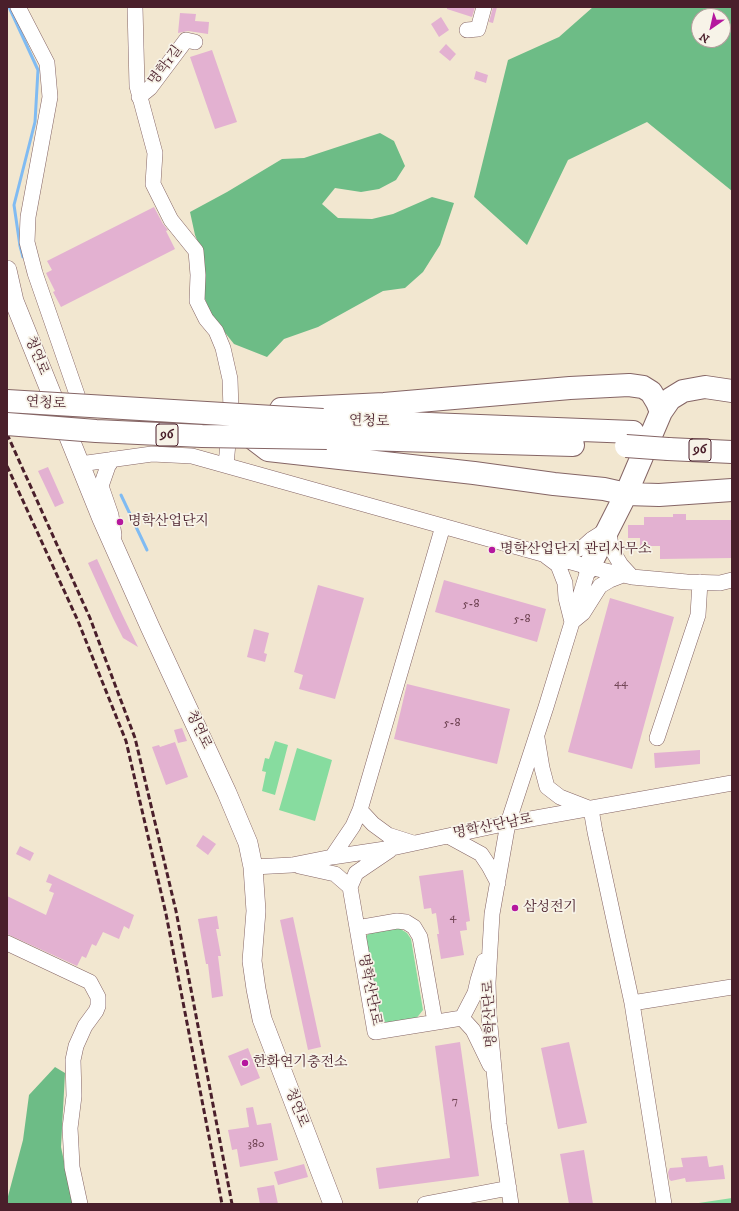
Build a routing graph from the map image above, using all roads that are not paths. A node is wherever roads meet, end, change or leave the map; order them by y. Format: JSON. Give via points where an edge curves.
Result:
{"nodes":[{"id":1,"x":18,"y":7,"type":"edge"},
{"id":2,"x":135,"y":7,"type":"edge"},
{"id":3,"x":484,"y":7,"type":"edge"},
{"id":4,"x":467,"y":30,"type":"dead end"},
{"id":5,"x":195,"y":42,"type":"dead end"},
{"id":6,"x":139,"y":97,"type":"junction"},
{"id":7,"x":7,"y":270,"type":"edge"},
{"id":8,"x":732,"y":390,"type":"edge"},
{"id":9,"x":7,"y":401,"type":"edge"},
{"id":10,"x":81,"y":406,"type":"junction"},
{"id":11,"x":661,"y":412,"type":"junction"},
{"id":12,"x":7,"y":424,"type":"edge"},
{"id":13,"x":324,"y":430,"type":"junction"},
{"id":14,"x":732,"y":437,"type":"edge"},
{"id":15,"x":671,"y":442,"type":"junction"},
{"id":16,"x":732,"y":452,"type":"edge"},
{"id":17,"x":113,"y":459,"type":"junction"},
{"id":18,"x":80,"y":464,"type":"junction"},
{"id":19,"x":226,"y":465,"type":"junction"},
{"id":20,"x":577,"y":487,"type":"junction"},
{"id":21,"x":732,"y":490,"type":"edge"},
{"id":22,"x":626,"y":494,"type":"junction"},
{"id":23,"x":655,"y":495,"type":"junction"},
{"id":24,"x":443,"y":526,"type":"junction"},
{"id":25,"x":608,"y":529,"type":"junction"},
{"id":26,"x":117,"y":554,"type":"junction"},
{"id":27,"x":544,"y":554,"type":"junction"},
{"id":28,"x":589,"y":567,"type":"junction"},
{"id":29,"x":628,"y":576,"type":"junction"},
{"id":30,"x":732,"y":580,"type":"edge"},
{"id":31,"x":700,"y":582,"type":"junction"},
{"id":32,"x":572,"y":622,"type":"junction"},
{"id":33,"x":537,"y":735,"type":"junction"},
{"id":34,"x":657,"y":738,"type":"dead end"},
{"id":35,"x":732,"y":783,"type":"edge"},
{"id":36,"x":591,"y":809,"type":"junction"},
{"id":37,"x":360,"y":810,"type":"junction"},
{"id":38,"x":508,"y":823,"type":"junction"},
{"id":39,"x":448,"y":836,"type":"junction"},
{"id":40,"x":414,"y":844,"type":"junction"},
{"id":41,"x":392,"y":848,"type":"junction"},
{"id":42,"x":332,"y":857,"type":"junction"},
{"id":43,"x":292,"y":865,"type":"junction"},
{"id":44,"x":253,"y":867,"type":"junction"},
{"id":45,"x":498,"y":883,"type":"junction"},
{"id":46,"x":350,"y":888,"type":"junction"},
{"id":47,"x":357,"y":928,"type":"junction"},
{"id":48,"x":7,"y":943,"type":"edge"},
{"id":49,"x":490,"y":947,"type":"junction"},
{"id":50,"x":732,"y":987,"type":"edge"},
{"id":51,"x":632,"y":1003,"type":"junction"},
{"id":52,"x":462,"y":1018,"type":"junction"},
{"id":53,"x":435,"y":1022,"type":"junction"},
{"id":54,"x":494,"y":1073,"type":"junction"},
{"id":55,"x":509,"y":1188,"type":"junction"},
{"id":56,"x":80,"y":1204,"type":"edge"},
{"id":57,"x":333,"y":1204,"type":"edge"},
{"id":58,"x":425,"y":1204,"type":"edge"},
{"id":59,"x":511,"y":1204,"type":"edge"},
{"id":60,"x":664,"y":1204,"type":"edge"}],
"edges":[{"from":1,"to":10,"type":"street","via":[[47,63],[50,97],[28,217],[27,242],[35,274]]},
{"from":2,"to":6,"type":"street","via":[[136,86]]},
{"from":3,"to":4,"type":"street","via":[[478,29]]},
{"from":5,"to":6,"type":"street","name":"명학1길","via":[[186,40],[150,88]]},
{"from":6,"to":19,"type":"street","via":[[155,153],[153,184],[171,220],[196,251],[197,301],[206,319],[216,331],[223,348],[230,379],[231,410]]},
{"from":7,"to":18,"type":"main road","name":"청연로","via":[[14,301]]},
{"from":8,"to":11,"type":"highway","via":[[705,387],[683,391],[670,399]]},
{"from":9,"to":10,"type":"highway","name":"연청로","number":"96","bridge":true},
{"from":10,"to":13,"type":"highway","name":"연청로","number":"96","bridge":true,"via":[[270,417]]},
{"from":11,"to":13,"type":"highway","via":[[651,392],[643,387],[629,385],[570,388],[384,404]]},
{"from":11,"to":22,"type":"highway"},
{"from":12,"to":13,"type":"highway","name":"연청로","number":"96","bridge":true,"via":[[96,432],[251,437]]},
{"from":13,"to":15,"type":"highway","name":"연청로","number":"96"},
{"from":13,"to":20,"type":"highway","via":[[474,473]]},
{"from":14,"to":15,"type":"highway","name":"연청로","number":"96"},
{"from":15,"to":16,"type":"highway","name":"연청로","number":"96"},
{"from":17,"to":18,"type":"street"},
{"from":17,"to":19,"type":"street","via":[[152,454],[192,456]]},
{"from":17,"to":26,"type":"street","via":[[101,486],[111,515]]},
{"from":18,"to":26,"type":"main road","name":"청연로"},
{"from":19,"to":24,"type":"street"},
{"from":20,"to":22,"type":"highway"},
{"from":20,"to":25,"type":"highway","via":[[593,495],[602,507]]},
{"from":21,"to":23,"type":"highway"},
{"from":22,"to":23,"type":"highway"},
{"from":22,"to":25,"type":"highway"},
{"from":23,"to":25,"type":"highway","via":[[625,509]]},
{"from":24,"to":27,"type":"street"},
{"from":24,"to":37,"type":"street"},
{"from":25,"to":27,"type":"street","via":[[582,548]]},
{"from":25,"to":28,"type":"highway"},
{"from":25,"to":29,"type":"street","via":[[612,550]]},
{"from":26,"to":44,"type":"main road","name":"청연로","via":[[227,793],[248,844]]},
{"from":27,"to":28,"type":"street"},
{"from":27,"to":32,"type":"street","via":[[558,565],[565,583]]},
{"from":28,"to":29,"type":"street"},
{"from":28,"to":32,"type":"street","name":"명학산단로"},
{"from":29,"to":31,"type":"street"},
{"from":29,"to":32,"type":"street","via":[[610,580],[600,586],[583,613]]},
{"from":30,"to":31,"type":"street","via":[[720,583]]},
{"from":31,"to":34,"type":"street","via":[[698,614]]},
{"from":32,"to":33,"type":"street","name":"명학산단로"},
{"from":33,"to":36,"type":"street","via":[[547,787],[560,797]]},
{"from":33,"to":38,"type":"street","name":"명학산단로"},
{"from":35,"to":36,"type":"street","name":"명학산단남로"},
{"from":36,"to":38,"type":"street","name":"명학산단남로"},
{"from":36,"to":51,"type":"street"},
{"from":37,"to":40,"type":"street","via":[[388,835]]},
{"from":37,"to":42,"type":"street","via":[[353,826]]},
{"from":38,"to":39,"type":"street","name":"명학산단남로"},
{"from":38,"to":45,"type":"street","name":"명학산단로"},
{"from":39,"to":40,"type":"street","name":"명학산단남로"},
{"from":39,"to":45,"type":"street","via":[[481,854]]},
{"from":40,"to":41,"type":"street","name":"명학산단남로"},
{"from":41,"to":42,"type":"street","name":"명학산단남로"},
{"from":41,"to":46,"type":"street","via":[[356,873]]},
{"from":42,"to":43,"type":"street","name":"명학산단남로"},
{"from":43,"to":44,"type":"street","name":"명학산단남로"},
{"from":43,"to":46,"type":"street","via":[[335,874]]},
{"from":44,"to":57,"type":"main road","name":"청연로","via":[[256,910],[252,960],[262,1019]]},
{"from":45,"to":49,"type":"street","name":"명학산단로","via":[[492,914]]},
{"from":46,"to":47,"type":"street","name":"명학산단1로"},
{"from":47,"to":53,"type":"street","via":[[397,921],[406,922],[414,927],[420,938]]},
{"from":47,"to":53,"type":"street","name":"명학산단1로","via":[[375,1032]]},
{"from":48,"to":56,"type":"street","via":[[90,982],[98,997],[98,1006],[85,1026],[73,1060],[74,1096],[70,1128],[72,1167]]},
{"from":49,"to":52,"type":"street","via":[[475,992]]},
{"from":49,"to":54,"type":"street","name":"명학산단로","via":[[488,983]]},
{"from":50,"to":51,"type":"street"},
{"from":51,"to":60,"type":"street"},
{"from":52,"to":53,"type":"street","name":"명학산단1로"},
{"from":52,"to":54,"type":"street","via":[[473,1030]]},
{"from":54,"to":55,"type":"street","name":"명학산단로"},
{"from":55,"to":58,"type":"street"},
{"from":55,"to":59,"type":"street","name":"명학산단로"}]}
